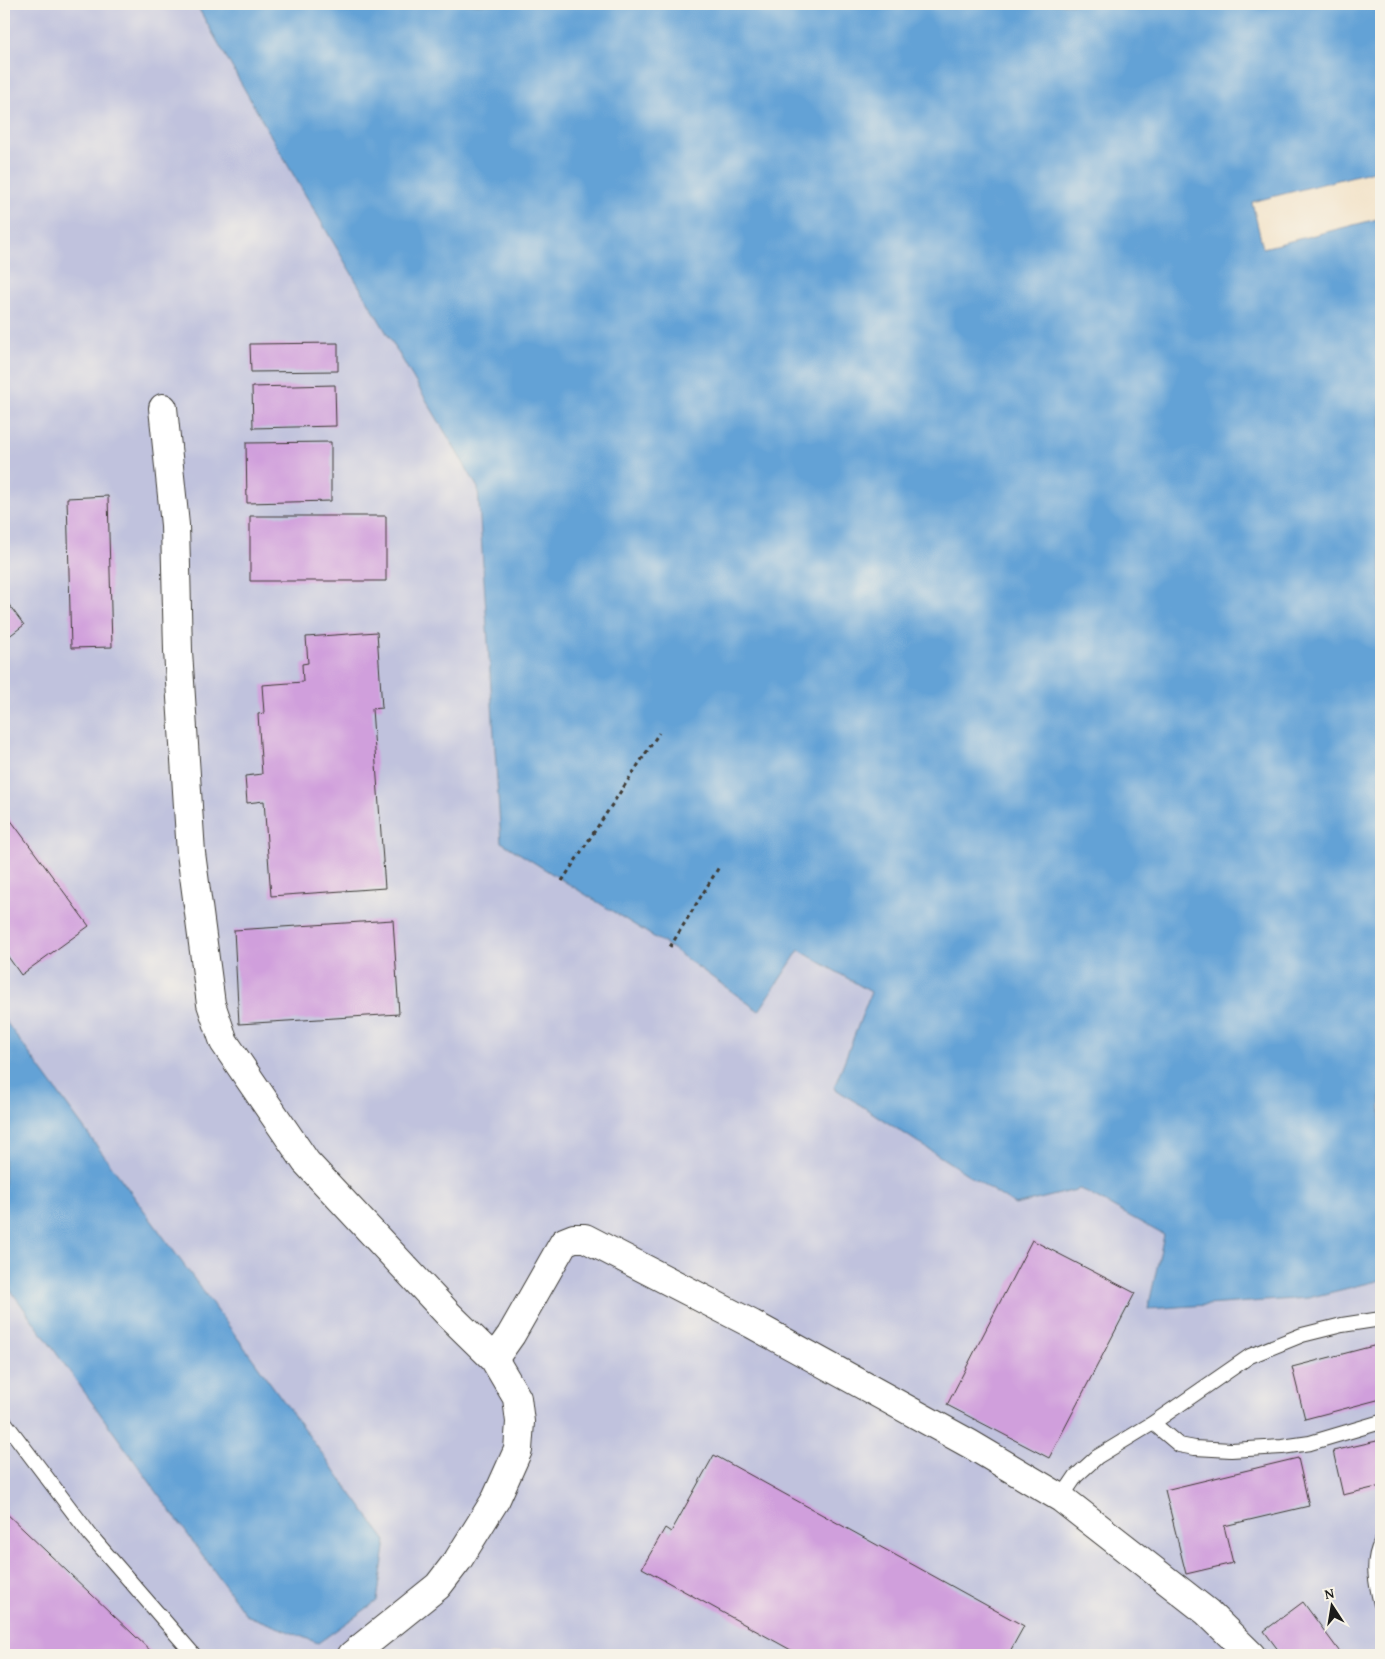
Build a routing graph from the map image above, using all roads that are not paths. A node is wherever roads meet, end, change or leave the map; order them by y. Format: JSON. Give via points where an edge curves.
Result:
{"nodes":[{"id":1,"x":163,"y":408,"type":"dead end"},
{"id":2,"x":1381,"y":1319,"type":"edge"},
{"id":3,"x":494,"y":1359,"type":"junction"},
{"id":4,"x":4,"y":1420,"type":"edge"},
{"id":5,"x":1381,"y":1422,"type":"edge"},
{"id":6,"x":1154,"y":1424,"type":"junction"},
{"id":7,"x":1061,"y":1498,"type":"junction"},
{"id":8,"x":1381,"y":1543,"type":"edge"},
{"id":9,"x":1381,"y":1604,"type":"edge"},
{"id":10,"x":194,"y":1655,"type":"edge"},
{"id":11,"x":352,"y":1655,"type":"edge"},
{"id":12,"x":1251,"y":1655,"type":"edge"}],
"edges":[{"from":1,"to":3,"type":"street","via":[[175,525],[178,651],[192,853],[211,1004],[224,1042],[306,1162]]},
{"from":2,"to":6,"type":"lane","via":[[1318,1331],[1264,1349]]},
{"from":3,"to":7,"type":"street","via":[[564,1242],[585,1238],[752,1324]]},
{"from":3,"to":11,"type":"street","via":[[517,1398],[520,1422],[518,1450],[496,1499],[438,1586]]},
{"from":4,"to":10,"type":"lane","via":[[91,1536]]},
{"from":5,"to":6,"type":"lane","via":[[1310,1444],[1231,1450],[1179,1445]]},
{"from":6,"to":7,"type":"lane","via":[[1097,1457],[1076,1476]]},
{"from":7,"to":12,"type":"street","via":[[1207,1612]]},
{"from":8,"to":9,"type":"lane","via":[[1375,1566]]}]}
